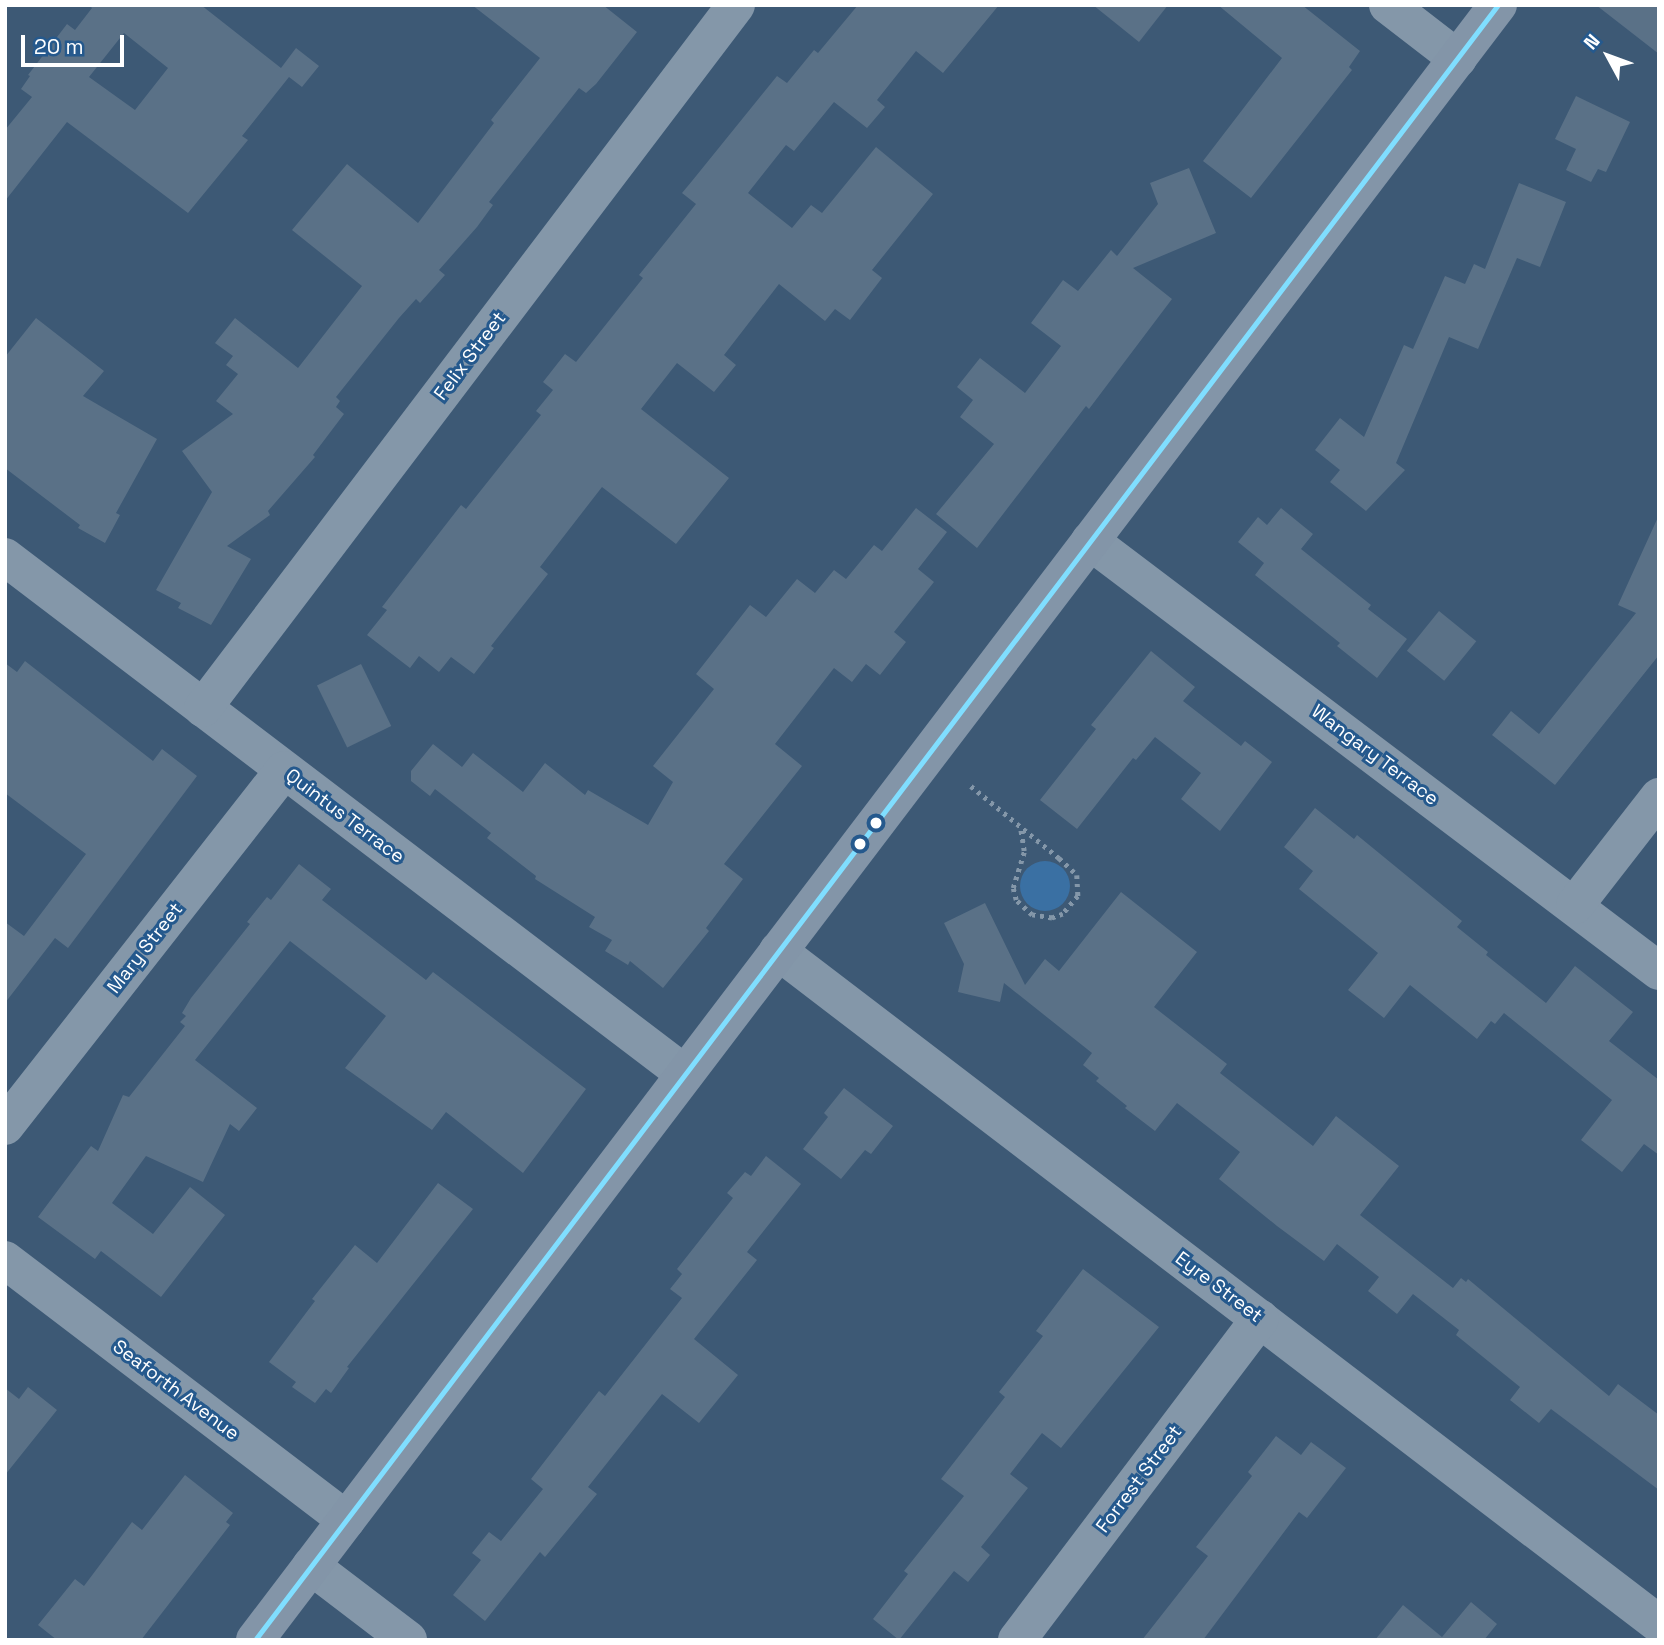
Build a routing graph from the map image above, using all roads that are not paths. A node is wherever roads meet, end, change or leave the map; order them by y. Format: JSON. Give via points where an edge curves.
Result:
{"nodes":[{"id":1,"x":736,"y":5,"type":"edge"},
{"id":2,"x":1388,"y":5,"type":"edge"},
{"id":3,"x":1498,"y":5,"type":"edge"},
{"id":4,"x":1458,"y":59,"type":"junction"},
{"id":5,"x":1090,"y":541,"type":"junction"},
{"id":6,"x":5,"y":557,"type":"edge"},
{"id":7,"x":203,"y":708,"type":"junction"},
{"id":8,"x":284,"y":770,"type":"junction"},
{"id":9,"x":1659,"y":797,"type":"edge"},
{"id":10,"x":1575,"y":905,"type":"junction"},
{"id":11,"x":778,"y":951,"type":"junction"},
{"id":12,"x":1659,"y":971,"type":"edge"},
{"id":13,"x":685,"y":1074,"type":"junction"},
{"id":14,"x":5,"y":1126,"type":"edge"},
{"id":15,"x":5,"y":1260,"type":"edge"},
{"id":16,"x":1260,"y":1319,"type":"junction"},
{"id":17,"x":346,"y":1520,"type":"junction"},
{"id":18,"x":311,"y":1566,"type":"junction"},
{"id":19,"x":1659,"y":1624,"type":"edge"},
{"id":20,"x":255,"y":1640,"type":"edge"},
{"id":21,"x":408,"y":1640,"type":"edge"},
{"id":22,"x":1017,"y":1640,"type":"edge"}],
"edges":[{"from":1,"to":7,"type":"street","name":"Felix Street"},
{"from":2,"to":4,"type":"street"},
{"from":3,"to":4,"type":"main road"},
{"from":4,"to":5,"type":"main road"},
{"from":5,"to":10,"type":"street","name":"Wangary Terrace"},
{"from":5,"to":11,"type":"main road"},
{"from":6,"to":7,"type":"street","name":"Quintus Terrace"},
{"from":7,"to":8,"type":"street","name":"Quintus Terrace"},
{"from":8,"to":13,"type":"street","name":"Quintus Terrace"},
{"from":8,"to":14,"type":"street","name":"Mary Street"},
{"from":9,"to":10,"type":"street"},
{"from":10,"to":12,"type":"street","name":"Wangary Terrace"},
{"from":11,"to":13,"type":"main road"},
{"from":11,"to":16,"type":"street","name":"Eyre Street"},
{"from":13,"to":17,"type":"main road"},
{"from":15,"to":17,"type":"street","name":"Seaforth Avenue"},
{"from":16,"to":19,"type":"street","name":"Eyre Street"},
{"from":16,"to":22,"type":"street","name":"Forrest Street"},
{"from":17,"to":18,"type":"main road"},
{"from":18,"to":20,"type":"main road"},
{"from":18,"to":21,"type":"street"}]}
